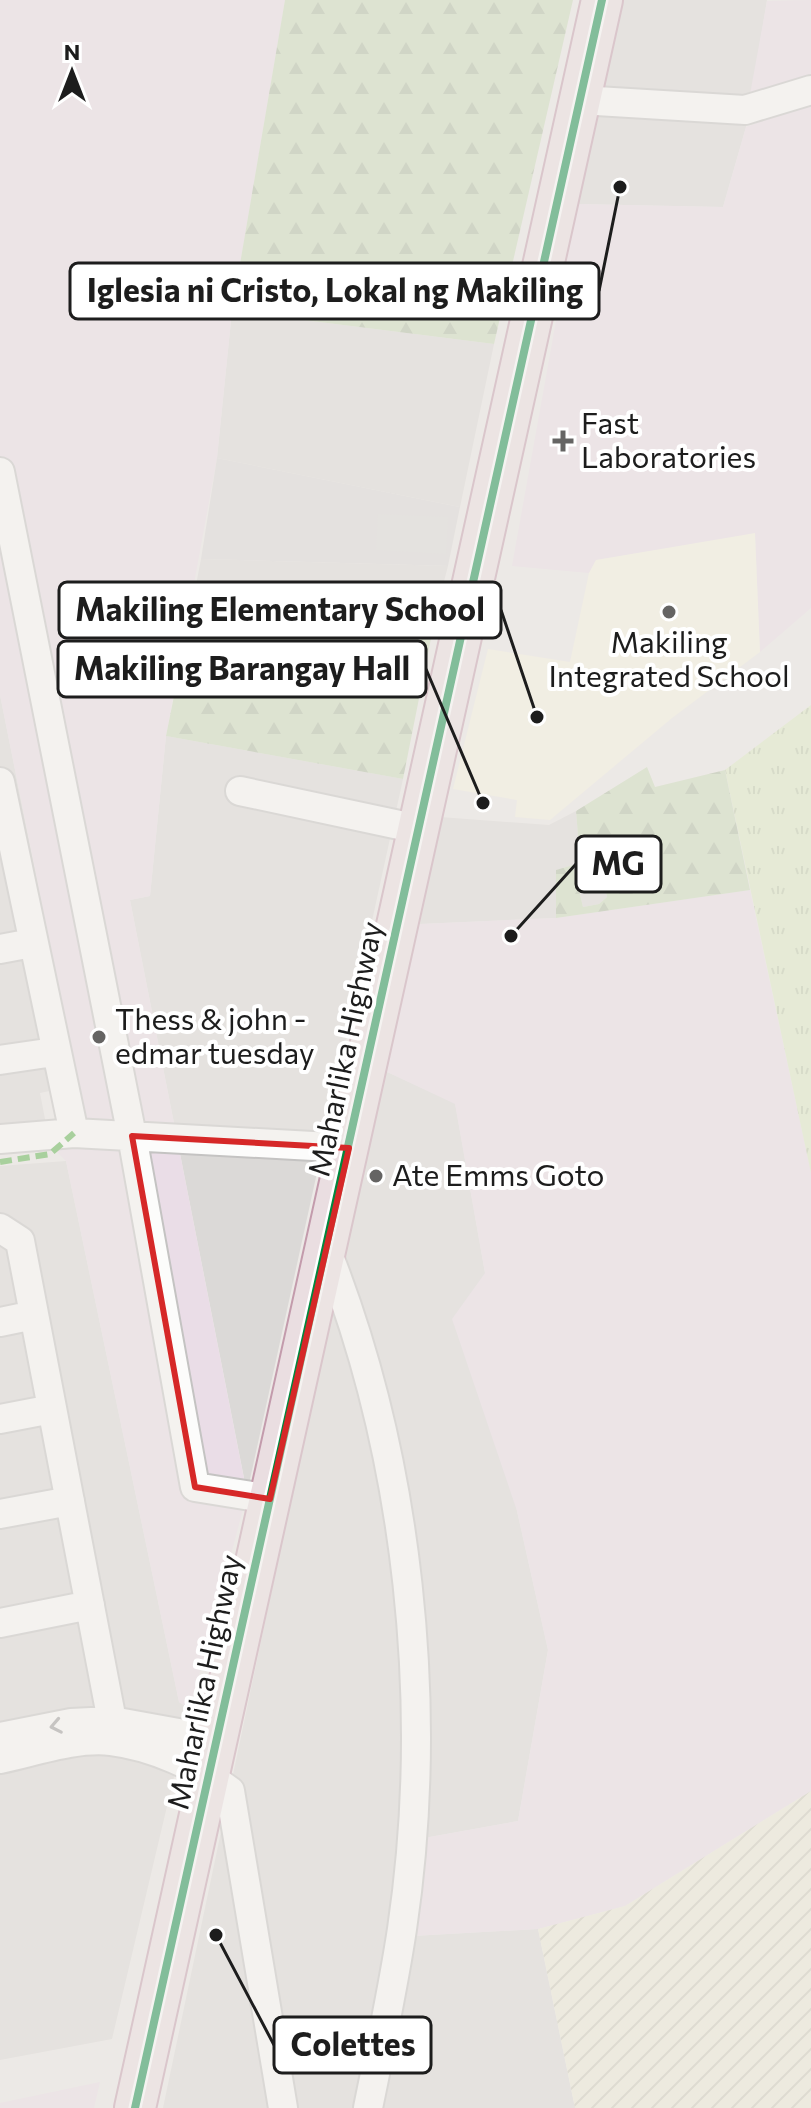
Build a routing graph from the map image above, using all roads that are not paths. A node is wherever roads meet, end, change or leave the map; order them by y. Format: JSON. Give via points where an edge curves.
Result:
{"nodes":[{"id":1,"x":602,"y":0,"type":"edge"},
{"id":2,"x":811,"y":90,"type":"edge"},
{"id":3,"x":580,"y":100,"type":"junction"},
{"id":4,"x":0,"y":472,"type":"edge"},
{"id":5,"x":0,"y":782,"type":"edge"},
{"id":6,"x":240,"y":791,"type":"dead end"},
{"id":7,"x":418,"y":829,"type":"junction"},
{"id":8,"x":7,"y":849,"type":"edge"},
{"id":9,"x":32,"y":943,"type":"junction"},
{"id":10,"x":0,"y":949,"type":"edge"},
{"id":11,"x":54,"y":1052,"type":"junction"},
{"id":12,"x":0,"y":1060,"type":"edge"},
{"id":13,"x":74,"y":1133,"type":"junction"},
{"id":14,"x":132,"y":1136,"type":"junction"},
{"id":15,"x":0,"y":1139,"type":"edge"},
{"id":16,"x":349,"y":1148,"type":"junction"},
{"id":17,"x":0,"y":1228,"type":"edge"},
{"id":18,"x":326,"y":1249,"type":"junction"},
{"id":19,"x":34,"y":1315,"type":"junction"},
{"id":20,"x":0,"y":1322,"type":"edge"},
{"id":21,"x":52,"y":1409,"type":"junction"},
{"id":22,"x":0,"y":1419,"type":"edge"},
{"id":23,"x":270,"y":1499,"type":"junction"},
{"id":24,"x":70,"y":1501,"type":"junction"},
{"id":25,"x":0,"y":1514,"type":"edge"},
{"id":26,"x":90,"y":1605,"type":"junction"},
{"id":27,"x":0,"y":1623,"type":"edge"},
{"id":28,"x":111,"y":1731,"type":"junction"},
{"id":29,"x":0,"y":1737,"type":"edge"},
{"id":30,"x":214,"y":1758,"type":"junction"},
{"id":31,"x":0,"y":1759,"type":"edge"},
{"id":32,"x":135,"y":2108,"type":"edge"},
{"id":33,"x":283,"y":2108,"type":"edge"},
{"id":34,"x":368,"y":2108,"type":"edge"}],
"edges":[{"from":1,"to":3,"type":"highway","name":"Maharlika Highway"},
{"from":2,"to":3,"type":"street","via":[[745,110]]},
{"from":3,"to":7,"type":"highway","name":"Maharlika Highway"},
{"from":4,"to":14,"type":"street"},
{"from":5,"to":8,"type":"street"},
{"from":6,"to":7,"type":"street"},
{"from":7,"to":16,"type":"highway","name":"Maharlika Highway"},
{"from":8,"to":9,"type":"street"},
{"from":9,"to":10,"type":"street"},
{"from":9,"to":11,"type":"street"},
{"from":11,"to":12,"type":"street"},
{"from":11,"to":13,"type":"street"},
{"from":13,"to":14,"type":"street"},
{"from":13,"to":15,"type":"street"},
{"from":14,"to":16,"type":"street"},
{"from":14,"to":23,"type":"street","via":[[195,1487]]},
{"from":16,"to":18,"type":"highway","name":"Maharlika Highway"},
{"from":17,"to":19,"type":"street","via":[[20,1241]]},
{"from":18,"to":23,"type":"highway","name":"Maharlika Highway"},
{"from":18,"to":34,"type":"street","via":[[351,1313],[374,1401],[409,1589],[413,1651],[415,1734],[402,1928]]},
{"from":19,"to":20,"type":"street"},
{"from":19,"to":21,"type":"street"},
{"from":21,"to":22,"type":"street"},
{"from":21,"to":24,"type":"street"},
{"from":23,"to":30,"type":"highway","name":"Maharlika Highway"},
{"from":24,"to":25,"type":"street"},
{"from":24,"to":26,"type":"street"},
{"from":26,"to":27,"type":"street"},
{"from":26,"to":28,"type":"street"},
{"from":28,"to":29,"type":"street","one_way":true,"via":[[71,1723]]},
{"from":28,"to":30,"type":"street"},
{"from":28,"to":31,"type":"street"},
{"from":30,"to":32,"type":"highway","name":"Maharlika Highway"},
{"from":30,"to":33,"type":"street","via":[[230,1791]]}]}
